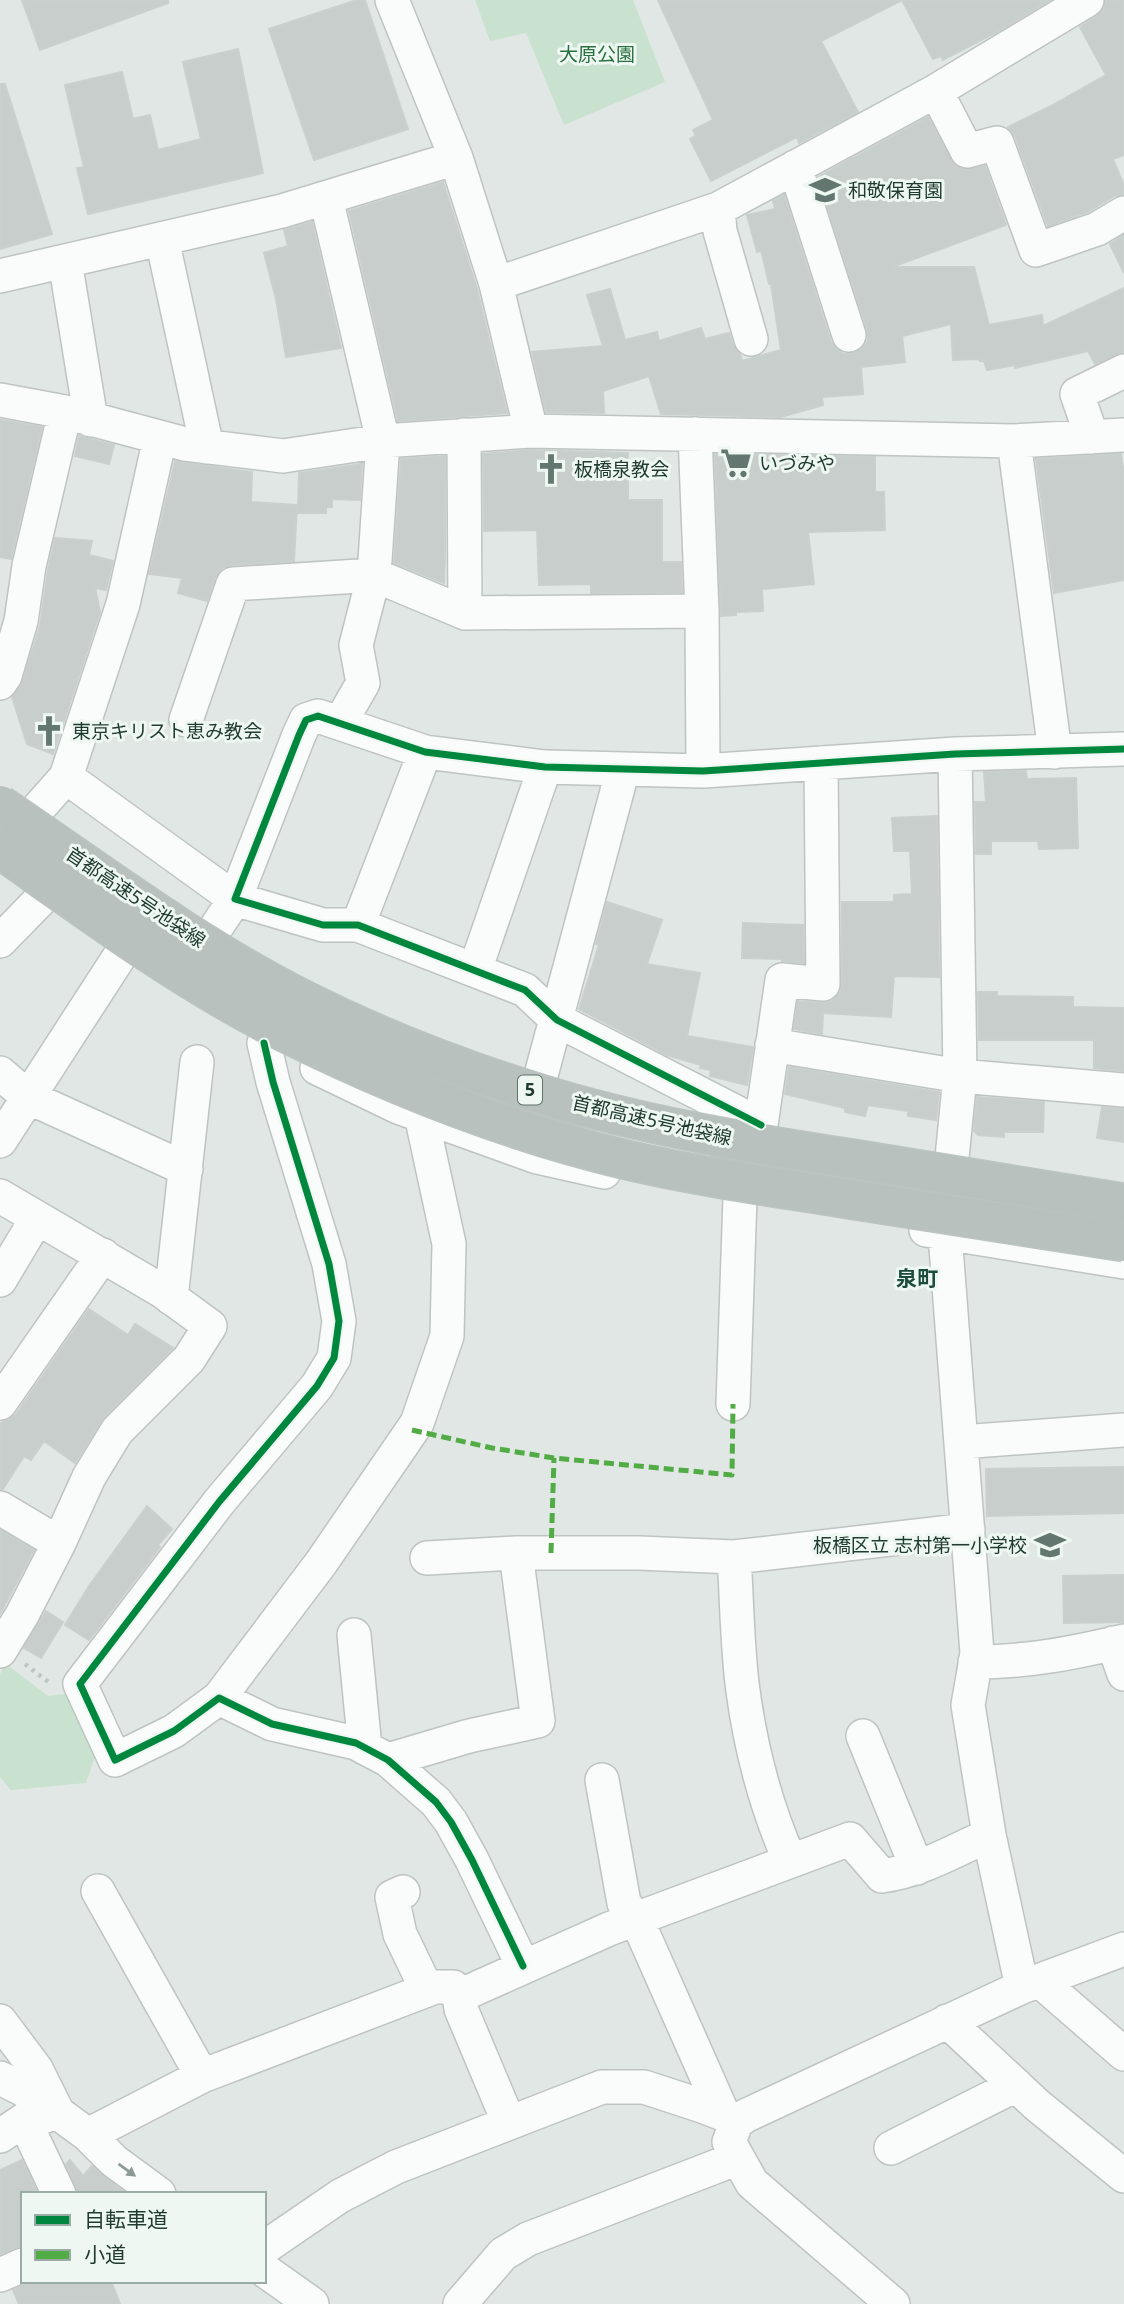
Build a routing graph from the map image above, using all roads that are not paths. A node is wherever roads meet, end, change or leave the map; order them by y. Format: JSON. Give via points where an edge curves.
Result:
{"nodes":[{"id":1,"x":392,"y":0,"type":"edge"},
{"id":2,"x":1087,"y":0,"type":"edge"},
{"id":3,"x":936,"y":91,"type":"junction"},
{"id":4,"x":456,"y":158,"type":"junction"},
{"id":5,"x":795,"y":167,"type":"junction"},
{"id":6,"x":326,"y":198,"type":"junction"},
{"id":7,"x":718,"y":209,"type":"junction"},
{"id":8,"x":1124,"y":213,"type":"edge"},
{"id":9,"x":162,"y":239,"type":"junction"},
{"id":10,"x":65,"y":261,"type":"junction"},
{"id":11,"x":0,"y":276,"type":"edge"},
{"id":12,"x":496,"y":284,"type":"junction"},
{"id":13,"x":849,"y":335,"type":"dead end"},
{"id":14,"x":751,"y":339,"type":"dead end"},
{"id":15,"x":1124,"y":371,"type":"edge"},
{"id":16,"x":2,"y":393,"type":"edge"},
{"id":17,"x":78,"y":416,"type":"junction"},
{"id":18,"x":531,"y":431,"type":"junction"},
{"id":19,"x":695,"y":434,"type":"junction"},
{"id":20,"x":464,"y":435,"type":"junction"},
{"id":21,"x":1108,"y":436,"type":"edge"},
{"id":22,"x":160,"y":438,"type":"junction"},
{"id":23,"x":383,"y":441,"type":"junction"},
{"id":24,"x":1014,"y":441,"type":"junction"},
{"id":25,"x":206,"y":447,"type":"junction"},
{"id":26,"x":374,"y":575,"type":"junction"},
{"id":27,"x":702,"y":611,"type":"junction"},
{"id":28,"x":466,"y":614,"type":"junction"},
{"id":29,"x":0,"y":683,"type":"edge"},
{"id":30,"x":186,"y":720,"type":"dead end"},
{"id":31,"x":340,"y":723,"type":"junction"},
{"id":32,"x":1124,"y":749,"type":"edge"},
{"id":33,"x":425,"y":752,"type":"junction"},
{"id":34,"x":1055,"y":752,"type":"junction"},
{"id":35,"x":955,"y":754,"type":"junction"},
{"id":36,"x":821,"y":763,"type":"junction"},
{"id":37,"x":545,"y":767,"type":"junction"},
{"id":38,"x":623,"y":769,"type":"junction"},
{"id":39,"x":703,"y":771,"type":"junction"},
{"id":40,"x":66,"y":777,"type":"junction"},
{"id":41,"x":0,"y":786,"type":"edge"},
{"id":42,"x":18,"y":808,"type":"edge"},
{"id":43,"x":0,"y":849,"type":"edge"},
{"id":44,"x":0,"y":863,"type":"edge"},
{"id":45,"x":45,"y":895,"type":"junction"},
{"id":46,"x":235,"y":899,"type":"junction"},
{"id":47,"x":358,"y":925,"type":"junction"},
{"id":48,"x":215,"y":929,"type":"junction"},
{"id":49,"x":0,"y":941,"type":"edge"},
{"id":50,"x":123,"y":951,"type":"junction"},
{"id":51,"x":475,"y":970,"type":"junction"},
{"id":52,"x":557,"y":1020,"type":"junction"},
{"id":53,"x":264,"y":1042,"type":"junction"},
{"id":54,"x":772,"y":1045,"type":"junction"},
{"id":55,"x":198,"y":1062,"type":"dead end"},
{"id":56,"x":0,"y":1073,"type":"edge"},
{"id":57,"x":960,"y":1076,"type":"junction"},
{"id":58,"x":540,"y":1079,"type":"junction"},
{"id":59,"x":1124,"y":1090,"type":"edge"},
{"id":60,"x":28,"y":1097,"type":"junction"},
{"id":61,"x":421,"y":1115,"type":"junction"},
{"id":62,"x":761,"y":1125,"type":"junction"},
{"id":63,"x":0,"y":1141,"type":"edge"},
{"id":64,"x":952,"y":1157,"type":"junction"},
{"id":65,"x":186,"y":1169,"type":"junction"},
{"id":66,"x":1124,"y":1185,"type":"edge"},
{"id":67,"x":0,"y":1196,"type":"edge"},
{"id":68,"x":740,"y":1197,"type":"junction"},
{"id":69,"x":1124,"y":1203,"type":"edge"},
{"id":70,"x":37,"y":1218,"type":"junction"},
{"id":71,"x":945,"y":1234,"type":"junction"},
{"id":72,"x":1124,"y":1242,"type":"edge"},
{"id":73,"x":103,"y":1255,"type":"junction"},
{"id":74,"x":1124,"y":1262,"type":"edge"},
{"id":75,"x":0,"y":1280,"type":"edge"},
{"id":76,"x":171,"y":1298,"type":"junction"},
{"id":77,"x":0,"y":1403,"type":"edge"},
{"id":78,"x":733,"y":1404,"type":"dead end"},
{"id":79,"x":1124,"y":1430,"type":"edge"},
{"id":80,"x":961,"y":1442,"type":"junction"},
{"id":81,"x":0,"y":1508,"type":"edge"},
{"id":82,"x":968,"y":1530,"type":"junction"},
{"id":83,"x":59,"y":1544,"type":"junction"},
{"id":84,"x":516,"y":1553,"type":"junction"},
{"id":85,"x":734,"y":1557,"type":"junction"},
{"id":86,"x":427,"y":1558,"type":"dead end"},
{"id":87,"x":354,"y":1635,"type":"dead end"},
{"id":88,"x":1120,"y":1652,"type":"edge"},
{"id":89,"x":10,"y":1656,"type":"edge"},
{"id":90,"x":975,"y":1662,"type":"junction"},
{"id":91,"x":219,"y":1698,"type":"junction"},
{"id":92,"x":863,"y":1736,"type":"dead end"},
{"id":93,"x":377,"y":1754,"type":"junction"},
{"id":94,"x":602,"y":1780,"type":"dead end"},
{"id":95,"x":989,"y":1835,"type":"junction"},
{"id":96,"x":790,"y":1861,"type":"junction"},
{"id":97,"x":917,"y":1868,"type":"junction"},
{"id":98,"x":98,"y":1891,"type":"dead end"},
{"id":99,"x":403,"y":1892,"type":"dead end"},
{"id":100,"x":637,"y":1920,"type":"junction"},
{"id":101,"x":1124,"y":1950,"type":"edge"},
{"id":102,"x":523,"y":1966,"type":"junction"},
{"id":103,"x":1031,"y":1984,"type":"junction"},
{"id":104,"x":443,"y":1993,"type":"junction"},
{"id":105,"x":0,"y":2021,"type":"edge"},
{"id":106,"x":947,"y":2021,"type":"junction"},
{"id":107,"x":1124,"y":2054,"type":"edge"},
{"id":108,"x":202,"y":2076,"type":"junction"},
{"id":109,"x":0,"y":2078,"type":"edge"},
{"id":110,"x":1016,"y":2085,"type":"junction"},
{"id":111,"x":58,"y":2113,"type":"junction"},
{"id":112,"x":730,"y":2119,"type":"junction"},
{"id":113,"x":509,"y":2123,"type":"junction"},
{"id":114,"x":12,"y":2128,"type":"edge"},
{"id":115,"x":88,"y":2135,"type":"junction"},
{"id":116,"x":891,"y":2148,"type":"dead end"},
{"id":117,"x":738,"y":2158,"type":"junction"},
{"id":118,"x":1124,"y":2176,"type":"edge"},
{"id":119,"x":58,"y":2192,"type":"edge"},
{"id":120,"x":156,"y":2192,"type":"edge"},
{"id":121,"x":266,"y":2247,"type":"edge"},
{"id":122,"x":21,"y":2266,"type":"edge"},
{"id":123,"x":266,"y":2271,"type":"edge"},
{"id":124,"x":0,"y":2275,"type":"edge"},
{"id":125,"x":312,"y":2304,"type":"edge"},
{"id":126,"x":460,"y":2304,"type":"edge"},
{"id":127,"x":892,"y":2304,"type":"edge"}],
"edges":[{"from":1,"to":4,"type":"street"},
{"from":2,"to":3,"type":"street"},
{"from":3,"to":5,"type":"street"},
{"from":3,"to":8,"type":"street","via":[[967,151],[997,143],[1035,250],[1097,229]]},
{"from":4,"to":6,"type":"street"},
{"from":4,"to":12,"type":"street"},
{"from":5,"to":7,"type":"street"},
{"from":5,"to":13,"type":"street"},
{"from":6,"to":9,"type":"street"},
{"from":6,"to":23,"type":"street"},
{"from":7,"to":12,"type":"street"},
{"from":7,"to":14,"type":"street"},
{"from":9,"to":10,"type":"street"},
{"from":9,"to":25,"type":"street"},
{"from":10,"to":11,"type":"street"},
{"from":10,"to":17,"type":"street"},
{"from":12,"to":18,"type":"street"},
{"from":15,"to":21,"type":"street","via":[[1077,394]]},
{"from":16,"to":17,"type":"street"},
{"from":17,"to":22,"type":"street"},
{"from":17,"to":29,"type":"street","via":[[29,566],[21,621]]},
{"from":18,"to":19,"type":"street"},
{"from":18,"to":20,"type":"street"},
{"from":19,"to":24,"type":"street"},
{"from":19,"to":27,"type":"street"},
{"from":20,"to":23,"type":"street"},
{"from":20,"to":28,"type":"street"},
{"from":21,"to":24,"type":"street"},
{"from":22,"to":25,"type":"street"},
{"from":22,"to":40,"type":"street","via":[[123,604]]},
{"from":23,"to":25,"type":"street","via":[[283,456]]},
{"from":23,"to":26,"type":"street"},
{"from":24,"to":34,"type":"street"},
{"from":26,"to":28,"type":"street"},
{"from":26,"to":30,"type":"street","via":[[233,584]]},
{"from":26,"to":31,"type":"street","via":[[356,646],[363,683]]},
{"from":27,"to":28,"type":"street"},
{"from":27,"to":39,"type":"street"},
{"from":31,"to":33,"type":"street"},
{"from":31,"to":46,"type":"street","via":[[318,716],[306,720]]},
{"from":32,"to":34,"type":"street"},
{"from":33,"to":37,"type":"street"},
{"from":33,"to":47,"type":"street"},
{"from":34,"to":35,"type":"street"},
{"from":35,"to":36,"type":"street"},
{"from":35,"to":57,"type":"street"},
{"from":36,"to":39,"type":"street"},
{"from":36,"to":54,"type":"street","via":[[824,984],[782,980]]},
{"from":37,"to":38,"type":"street"},
{"from":37,"to":51,"type":"street"},
{"from":38,"to":39,"type":"street"},
{"from":38,"to":52,"type":"street"},
{"from":40,"to":42,"type":"street"},
{"from":40,"to":46,"type":"street"},
{"from":41,"to":42,"type":"street"},
{"from":42,"to":48,"type":"street"},
{"from":42,"to":69,"type":"highway","name":"首都高速5号池袋線","number":"5","bridge":true,"via":[[148,907],[226,957],[301,998],[450,1063],[558,1099],[750,1143]]},
{"from":43,"to":72,"type":"highway","name":"首都高速5号池袋線","number":"5","bridge":true,"via":[[131,941],[278,1029],[366,1069],[533,1133],[626,1159],[743,1183]]},
{"from":44,"to":45,"type":"street"},
{"from":45,"to":49,"type":"street"},
{"from":45,"to":50,"type":"street"},
{"from":46,"to":47,"type":"street","via":[[323,925]]},
{"from":46,"to":48,"type":"street"},
{"from":47,"to":51,"type":"street"},
{"from":48,"to":58,"type":"street","via":[[296,978],[403,1031]]},
{"from":50,"to":53,"type":"street"},
{"from":50,"to":60,"type":"street"},
{"from":51,"to":52,"type":"street","via":[[525,990]]},
{"from":52,"to":58,"type":"street"},
{"from":52,"to":62,"type":"street"},
{"from":53,"to":61,"type":"street"},
{"from":53,"to":91,"type":"street","via":[[329,1264],[339,1321],[334,1358],[317,1386],[219,1502],[80,1684],[115,1760],[174,1731]]},
{"from":54,"to":57,"type":"street"},
{"from":54,"to":62,"type":"street"},
{"from":55,"to":65,"type":"street"},
{"from":56,"to":60,"type":"street"},
{"from":57,"to":59,"type":"street"},
{"from":57,"to":64,"type":"street"},
{"from":58,"to":62,"type":"street","via":[[654,1107]]},
{"from":60,"to":63,"type":"street"},
{"from":60,"to":65,"type":"street"},
{"from":61,"to":68,"type":"street","via":[[537,1157]]},
{"from":61,"to":91,"type":"street","via":[[449,1244],[447,1336],[418,1423]]},
{"from":62,"to":64,"type":"street"},
{"from":64,"to":66,"type":"street"},
{"from":64,"to":71,"type":"street","via":[[942,1195]]},
{"from":65,"to":76,"type":"street"},
{"from":67,"to":70,"type":"street"},
{"from":68,"to":71,"type":"street"},
{"from":68,"to":78,"type":"street"},
{"from":70,"to":73,"type":"street"},
{"from":70,"to":75,"type":"street"},
{"from":71,"to":74,"type":"street"},
{"from":71,"to":80,"type":"street"},
{"from":73,"to":76,"type":"street"},
{"from":73,"to":77,"type":"street"},
{"from":76,"to":83,"type":"street","via":[[210,1326],[189,1359],[117,1431],[89,1477]]},
{"from":79,"to":80,"type":"street"},
{"from":80,"to":82,"type":"street"},
{"from":81,"to":83,"type":"street"},
{"from":82,"to":85,"type":"street"},
{"from":82,"to":90,"type":"street"},
{"from":83,"to":89,"type":"street","via":[[22,1615]]},
{"from":84,"to":85,"type":"street"},
{"from":84,"to":86,"type":"street"},
{"from":84,"to":93,"type":"street","via":[[538,1721]]},
{"from":85,"to":96,"type":"street","via":[[743,1689],[755,1759]]},
{"from":87,"to":93,"type":"street"},
{"from":88,"to":90,"type":"street"},
{"from":90,"to":95,"type":"street","via":[[968,1705]]},
{"from":91,"to":93,"type":"street","via":[[272,1724],[355,1743]]},
{"from":92,"to":97,"type":"street"},
{"from":93,"to":102,"type":"street","via":[[436,1802],[451,1822]]},
{"from":94,"to":100,"type":"street","via":[[624,1903]]},
{"from":95,"to":97,"type":"street"},
{"from":95,"to":103,"type":"street"},
{"from":96,"to":97,"type":"street","via":[[850,1839],[882,1876]]},
{"from":96,"to":100,"type":"street"},
{"from":98,"to":108,"type":"street"},
{"from":99,"to":104,"type":"street","via":[[392,1897],[400,1934]]},
{"from":100,"to":102,"type":"street"},
{"from":100,"to":112,"type":"street"},
{"from":101,"to":103,"type":"street"},
{"from":102,"to":104,"type":"street"},
{"from":103,"to":106,"type":"street"},
{"from":103,"to":107,"type":"street"},
{"from":104,"to":108,"type":"street"},
{"from":104,"to":113,"type":"street","via":[[461,2009]]},
{"from":105,"to":111,"type":"street","via":[[36,2069]]},
{"from":106,"to":110,"type":"street"},
{"from":106,"to":112,"type":"street"},
{"from":108,"to":115,"type":"street"},
{"from":109,"to":111,"type":"street"},
{"from":110,"to":116,"type":"street"},
{"from":110,"to":118,"type":"street"},
{"from":111,"to":114,"type":"street"},
{"from":111,"to":115,"type":"street"},
{"from":112,"to":113,"type":"street","via":[[643,2087],[602,2087]]},
{"from":112,"to":117,"type":"street","via":[[729,2142]]},
{"from":113,"to":121,"type":"street","via":[[396,2167],[340,2196]]},
{"from":114,"to":119,"type":"street"},
{"from":115,"to":120,"type":"street","one_way":true},
{"from":117,"to":126,"type":"street","via":[[528,2239],[503,2253]]},
{"from":117,"to":127,"type":"street","via":[[752,2183]]},
{"from":122,"to":124,"type":"street"},
{"from":123,"to":125,"type":"street"}]}
